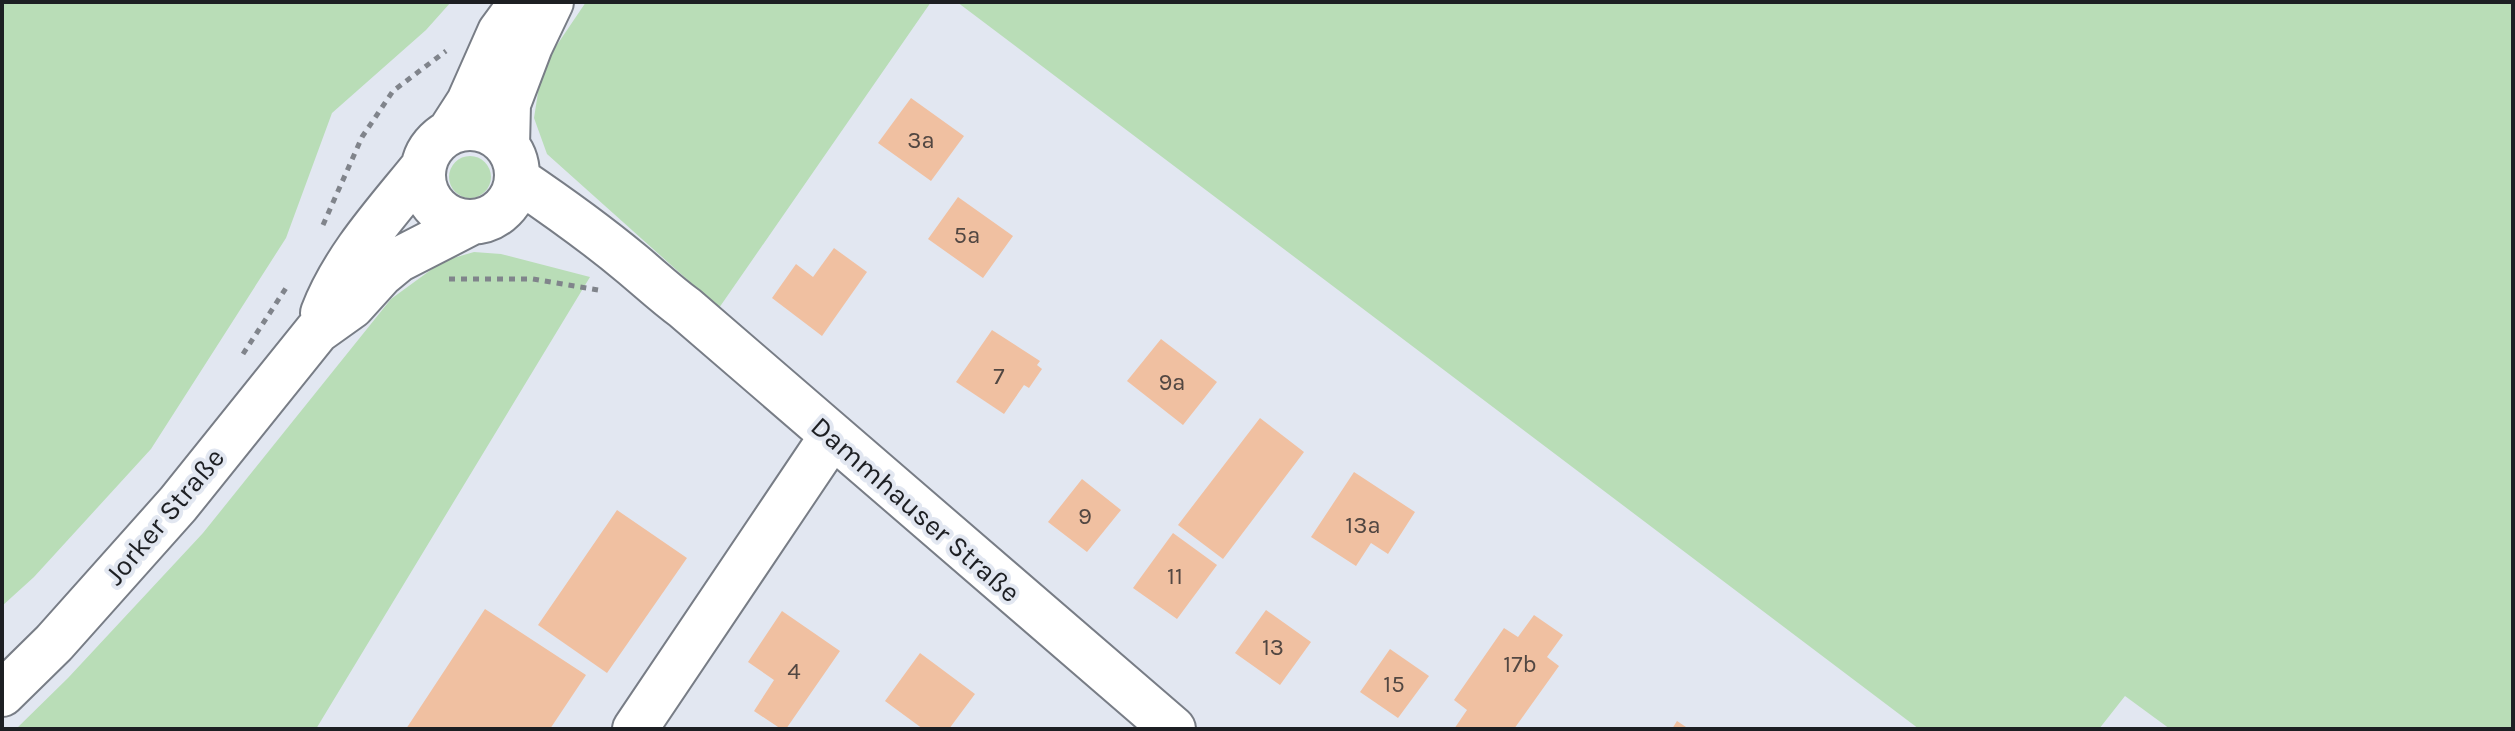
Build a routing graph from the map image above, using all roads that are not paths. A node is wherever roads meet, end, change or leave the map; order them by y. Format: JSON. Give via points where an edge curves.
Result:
{"nodes":[{"id":1,"x":522,"y":2,"type":"edge"},
{"id":2,"x":551,"y":2,"type":"edge"},
{"id":3,"x":436,"y":150,"type":"junction"},
{"id":4,"x":512,"y":162,"type":"junction"},
{"id":5,"x":482,"y":220,"type":"junction"},
{"id":6,"x":386,"y":245,"type":"junction"},
{"id":7,"x":658,"y":289,"type":"junction"},
{"id":8,"x":832,"y":436,"type":"junction"},
{"id":9,"x":2,"y":694,"type":"edge"},
{"id":10,"x":635,"y":729,"type":"edge"},
{"id":11,"x":1173,"y":729,"type":"edge"}],
"edges":[{"from":1,"to":3,"type":"street","name":"Jorker Straße","via":[[500,32],[469,102]]},
{"from":2,"to":4,"type":"street","via":[[508,104]]},
{"from":3,"to":4,"type":"street","via":[[466,128],[484,130],[500,139]]},
{"from":3,"to":5,"type":"street","via":[[424,183],[434,206],[447,217]]},
{"from":3,"to":6,"type":"street","name":"Jorker Straße"},
{"from":4,"to":5,"type":"street","via":[[510,201]]},
{"from":4,"to":7,"type":"street","name":"Dammhauser Straße"},
{"from":5,"to":6,"type":"street","name":"Jorker Straße"},
{"from":5,"to":7,"type":"street","name":"Dammhauser Straße","via":[[533,226]]},
{"from":6,"to":9,"type":"street","name":"Jorker Straße","via":[[381,274],[352,306],[317,331],[167,515]]},
{"from":7,"to":8,"type":"street","name":"Dammhauser Straße"},
{"from":8,"to":10,"type":"street"},
{"from":8,"to":11,"type":"street","name":"Dammhauser Straße"}]}
